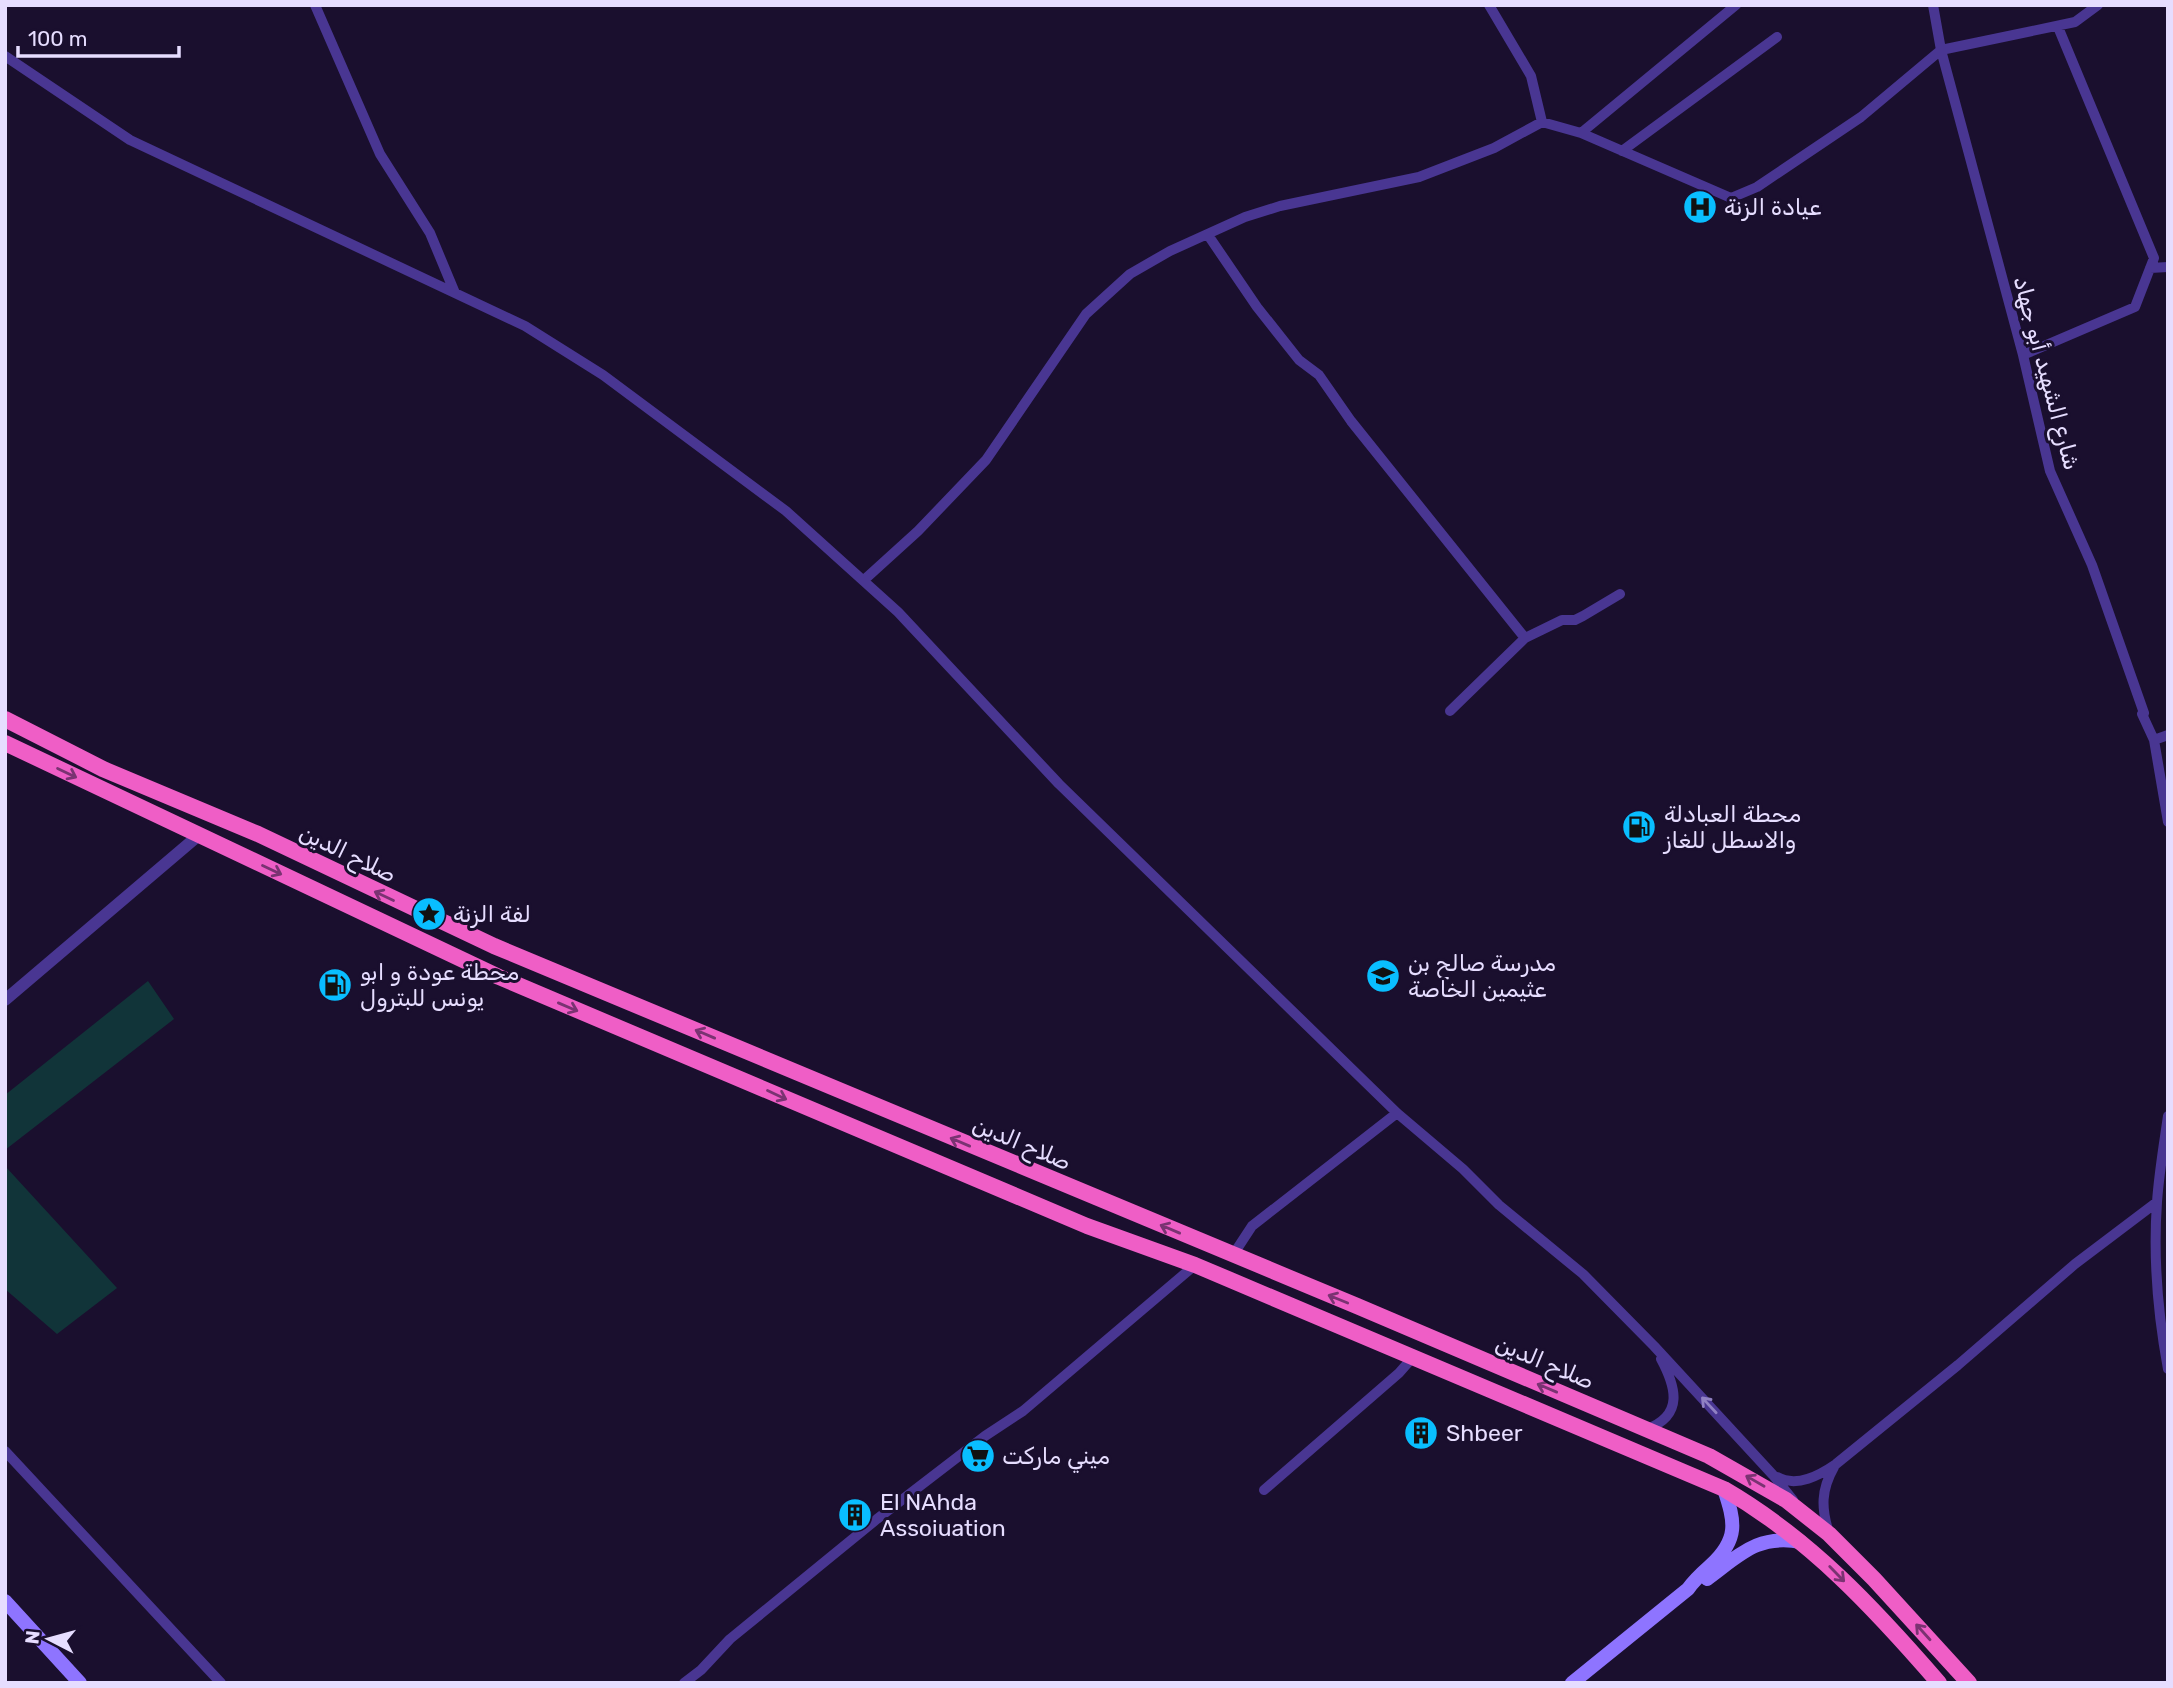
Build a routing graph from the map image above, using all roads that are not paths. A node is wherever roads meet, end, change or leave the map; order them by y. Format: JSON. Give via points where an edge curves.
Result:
{"nodes":[{"id":1,"x":315,"y":5,"type":"edge"},
{"id":2,"x":1489,"y":5,"type":"edge"},
{"id":3,"x":1735,"y":5,"type":"edge"},
{"id":4,"x":1933,"y":5,"type":"edge"},
{"id":5,"x":2098,"y":5,"type":"edge"},
{"id":6,"x":2058,"y":27,"type":"junction"},
{"id":7,"x":1777,"y":37,"type":"dead end"},
{"id":8,"x":1941,"y":50,"type":"junction"},
{"id":9,"x":5,"y":55,"type":"edge"},
{"id":10,"x":1542,"y":122,"type":"junction"},
{"id":11,"x":1581,"y":133,"type":"junction"},
{"id":12,"x":1622,"y":151,"type":"junction"},
{"id":13,"x":1208,"y":235,"type":"junction"},
{"id":14,"x":2168,"y":267,"type":"edge"},
{"id":15,"x":2150,"y":268,"type":"junction"},
{"id":16,"x":455,"y":293,"type":"junction"},
{"id":17,"x":2023,"y":355,"type":"junction"},
{"id":18,"x":864,"y":580,"type":"junction"},
{"id":19,"x":1620,"y":594,"type":"dead end"},
{"id":20,"x":1525,"y":638,"type":"junction"},
{"id":21,"x":1450,"y":711,"type":"dead end"},
{"id":22,"x":5,"y":719,"type":"edge"},
{"id":23,"x":2168,"y":735,"type":"edge"},
{"id":24,"x":2154,"y":740,"type":"junction"},
{"id":25,"x":5,"y":743,"type":"edge"},
{"id":26,"x":2168,"y":822,"type":"edge"},
{"id":27,"x":199,"y":835,"type":"junction"},
{"id":28,"x":555,"y":971,"type":"junction"},
{"id":29,"x":541,"y":996,"type":"junction"},
{"id":30,"x":5,"y":1000,"type":"edge"},
{"id":31,"x":1397,"y":1112,"type":"junction"},
{"id":32,"x":2168,"y":1116,"type":"edge"},
{"id":33,"x":902,"y":1118,"type":"junction"},
{"id":34,"x":888,"y":1141,"type":"junction"},
{"id":35,"x":2157,"y":1202,"type":"junction"},
{"id":36,"x":1233,"y":1255,"type":"junction"},
{"id":37,"x":1195,"y":1265,"type":"junction"},
{"id":38,"x":1654,"y":1346,"type":"junction"},
{"id":39,"x":1413,"y":1357,"type":"junction"},
{"id":40,"x":2168,"y":1369,"type":"edge"},
{"id":41,"x":1647,"y":1429,"type":"junction"},
{"id":42,"x":5,"y":1451,"type":"edge"},
{"id":43,"x":1836,"y":1464,"type":"junction"},
{"id":44,"x":1773,"y":1475,"type":"junction"},
{"id":45,"x":1724,"y":1489,"type":"junction"},
{"id":46,"x":1264,"y":1490,"type":"dead end"},
{"id":47,"x":1802,"y":1512,"type":"junction"},
{"id":48,"x":1829,"y":1534,"type":"junction"},
{"id":49,"x":1801,"y":1542,"type":"junction"},
{"id":50,"x":1688,"y":1590,"type":"junction"},
{"id":51,"x":5,"y":1601,"type":"edge"},
{"id":52,"x":80,"y":1683,"type":"edge"},
{"id":53,"x":221,"y":1683,"type":"edge"},
{"id":54,"x":684,"y":1683,"type":"edge"},
{"id":55,"x":1572,"y":1683,"type":"edge"},
{"id":56,"x":1939,"y":1683,"type":"edge"},
{"id":57,"x":1969,"y":1683,"type":"edge"}],
"edges":[{"from":1,"to":16,"type":"street","via":[[380,154],[430,233]]},
{"from":2,"to":10,"type":"street","via":[[1531,76]]},
{"from":3,"to":11,"type":"street"},
{"from":4,"to":8,"type":"street","name":"شارع الشهيد أبو جهاد"},
{"from":5,"to":6,"type":"street","via":[[2075,22]]},
{"from":6,"to":8,"type":"street"},
{"from":6,"to":15,"type":"street","via":[[2154,258]]},
{"from":7,"to":12,"type":"street"},
{"from":8,"to":12,"type":"street","via":[[1861,117],[1757,187],[1731,198]]},
{"from":8,"to":17,"type":"street","name":"شارع الشهيد أبو جهاد"},
{"from":9,"to":16,"type":"street","via":[[130,140]]},
{"from":10,"to":11,"type":"street"},
{"from":10,"to":13,"type":"street","via":[[1494,148],[1419,177],[1280,206]]},
{"from":11,"to":12,"type":"street"},
{"from":13,"to":18,"type":"street","via":[[1130,274],[1086,314],[986,460]]},
{"from":13,"to":20,"type":"street","via":[[1257,307],[1299,360],[1319,375]]},
{"from":14,"to":15,"type":"street"},
{"from":15,"to":17,"type":"street","via":[[2135,307]]},
{"from":16,"to":18,"type":"street","via":[[525,326],[603,375],[786,511]]},
{"from":17,"to":24,"type":"street","name":"شارع الشهيد أبو جهاد","via":[[2050,471],[2092,565]]},
{"from":18,"to":31,"type":"street","via":[[1059,784]]},
{"from":19,"to":20,"type":"street","via":[[1575,620],[1562,620]]},
{"from":20,"to":21,"type":"street"},
{"from":28,"to":22,"type":"highway","name":"صلاح الدين","one_way":true,"via":[[420,913],[258,834],[103,769]]},
{"from":23,"to":24,"type":"street"},
{"from":24,"to":26,"type":"street","name":"شارع الشهيد أبو جهاد"},
{"from":25,"to":27,"type":"highway","name":"صلاح الدين","one_way":true},
{"from":27,"to":29,"type":"highway","name":"صلاح الدين","one_way":true},
{"from":27,"to":30,"type":"street"},
{"from":28,"to":29,"type":"highway","via":[[538,985]]},
{"from":33,"to":28,"type":"highway","name":"صلاح الدين","one_way":true},
{"from":29,"to":34,"type":"highway","name":"صلاح الدين","one_way":true},
{"from":31,"to":36,"type":"street","via":[[1252,1226]]},
{"from":31,"to":38,"type":"street","via":[[1583,1274]]},
{"from":32,"to":35,"type":"street"},
{"from":33,"to":34,"type":"highway","via":[[905,1138]]},
{"from":36,"to":33,"type":"highway","name":"صلاح الدين","one_way":true},
{"from":34,"to":37,"type":"highway","name":"صلاح الدين","via":[[1087,1226]]},
{"from":35,"to":40,"type":"street","via":[[2159,1319]]},
{"from":35,"to":43,"type":"street","via":[[2075,1264]]},
{"from":41,"to":36,"type":"highway","name":"صلاح الدين","one_way":true},
{"from":37,"to":39,"type":"highway","name":"صلاح الدين"},
{"from":37,"to":54,"type":"street","via":[[1023,1411],[877,1519],[730,1639]]},
{"from":38,"to":41,"type":"street","via":[[1671,1379],[1674,1399],[1664,1420]]},
{"from":44,"to":38,"type":"street","one_way":true},
{"from":39,"to":45,"type":"highway","name":"صلاح الدين"},
{"from":39,"to":46,"type":"street"},
{"from":47,"to":41,"type":"highway","name":"صلاح الدين","one_way":true,"via":[[1736,1470]]},
{"from":42,"to":53,"type":"street"},
{"from":43,"to":44,"type":"street","via":[[1804,1480],[1783,1481]]},
{"from":43,"to":48,"type":"street","via":[[1826,1482],[1822,1506]]},
{"from":44,"to":47,"type":"street"},
{"from":45,"to":49,"type":"highway","name":"صلاح الدين"},
{"from":45,"to":50,"type":"main road","via":[[1733,1516],[1732,1536]]},
{"from":47,"to":48,"type":"highway","name":"صلاح الدين"},
{"from":57,"to":48,"type":"highway","name":"صلاح الدين","one_way":true},
{"from":49,"to":50,"type":"main road","via":[[1762,1542]]},
{"from":49,"to":56,"type":"highway","name":"صلاح الدين","one_way":true,"via":[[1828,1564]]},
{"from":50,"to":55,"type":"main road"},
{"from":51,"to":52,"type":"main road"}]}
